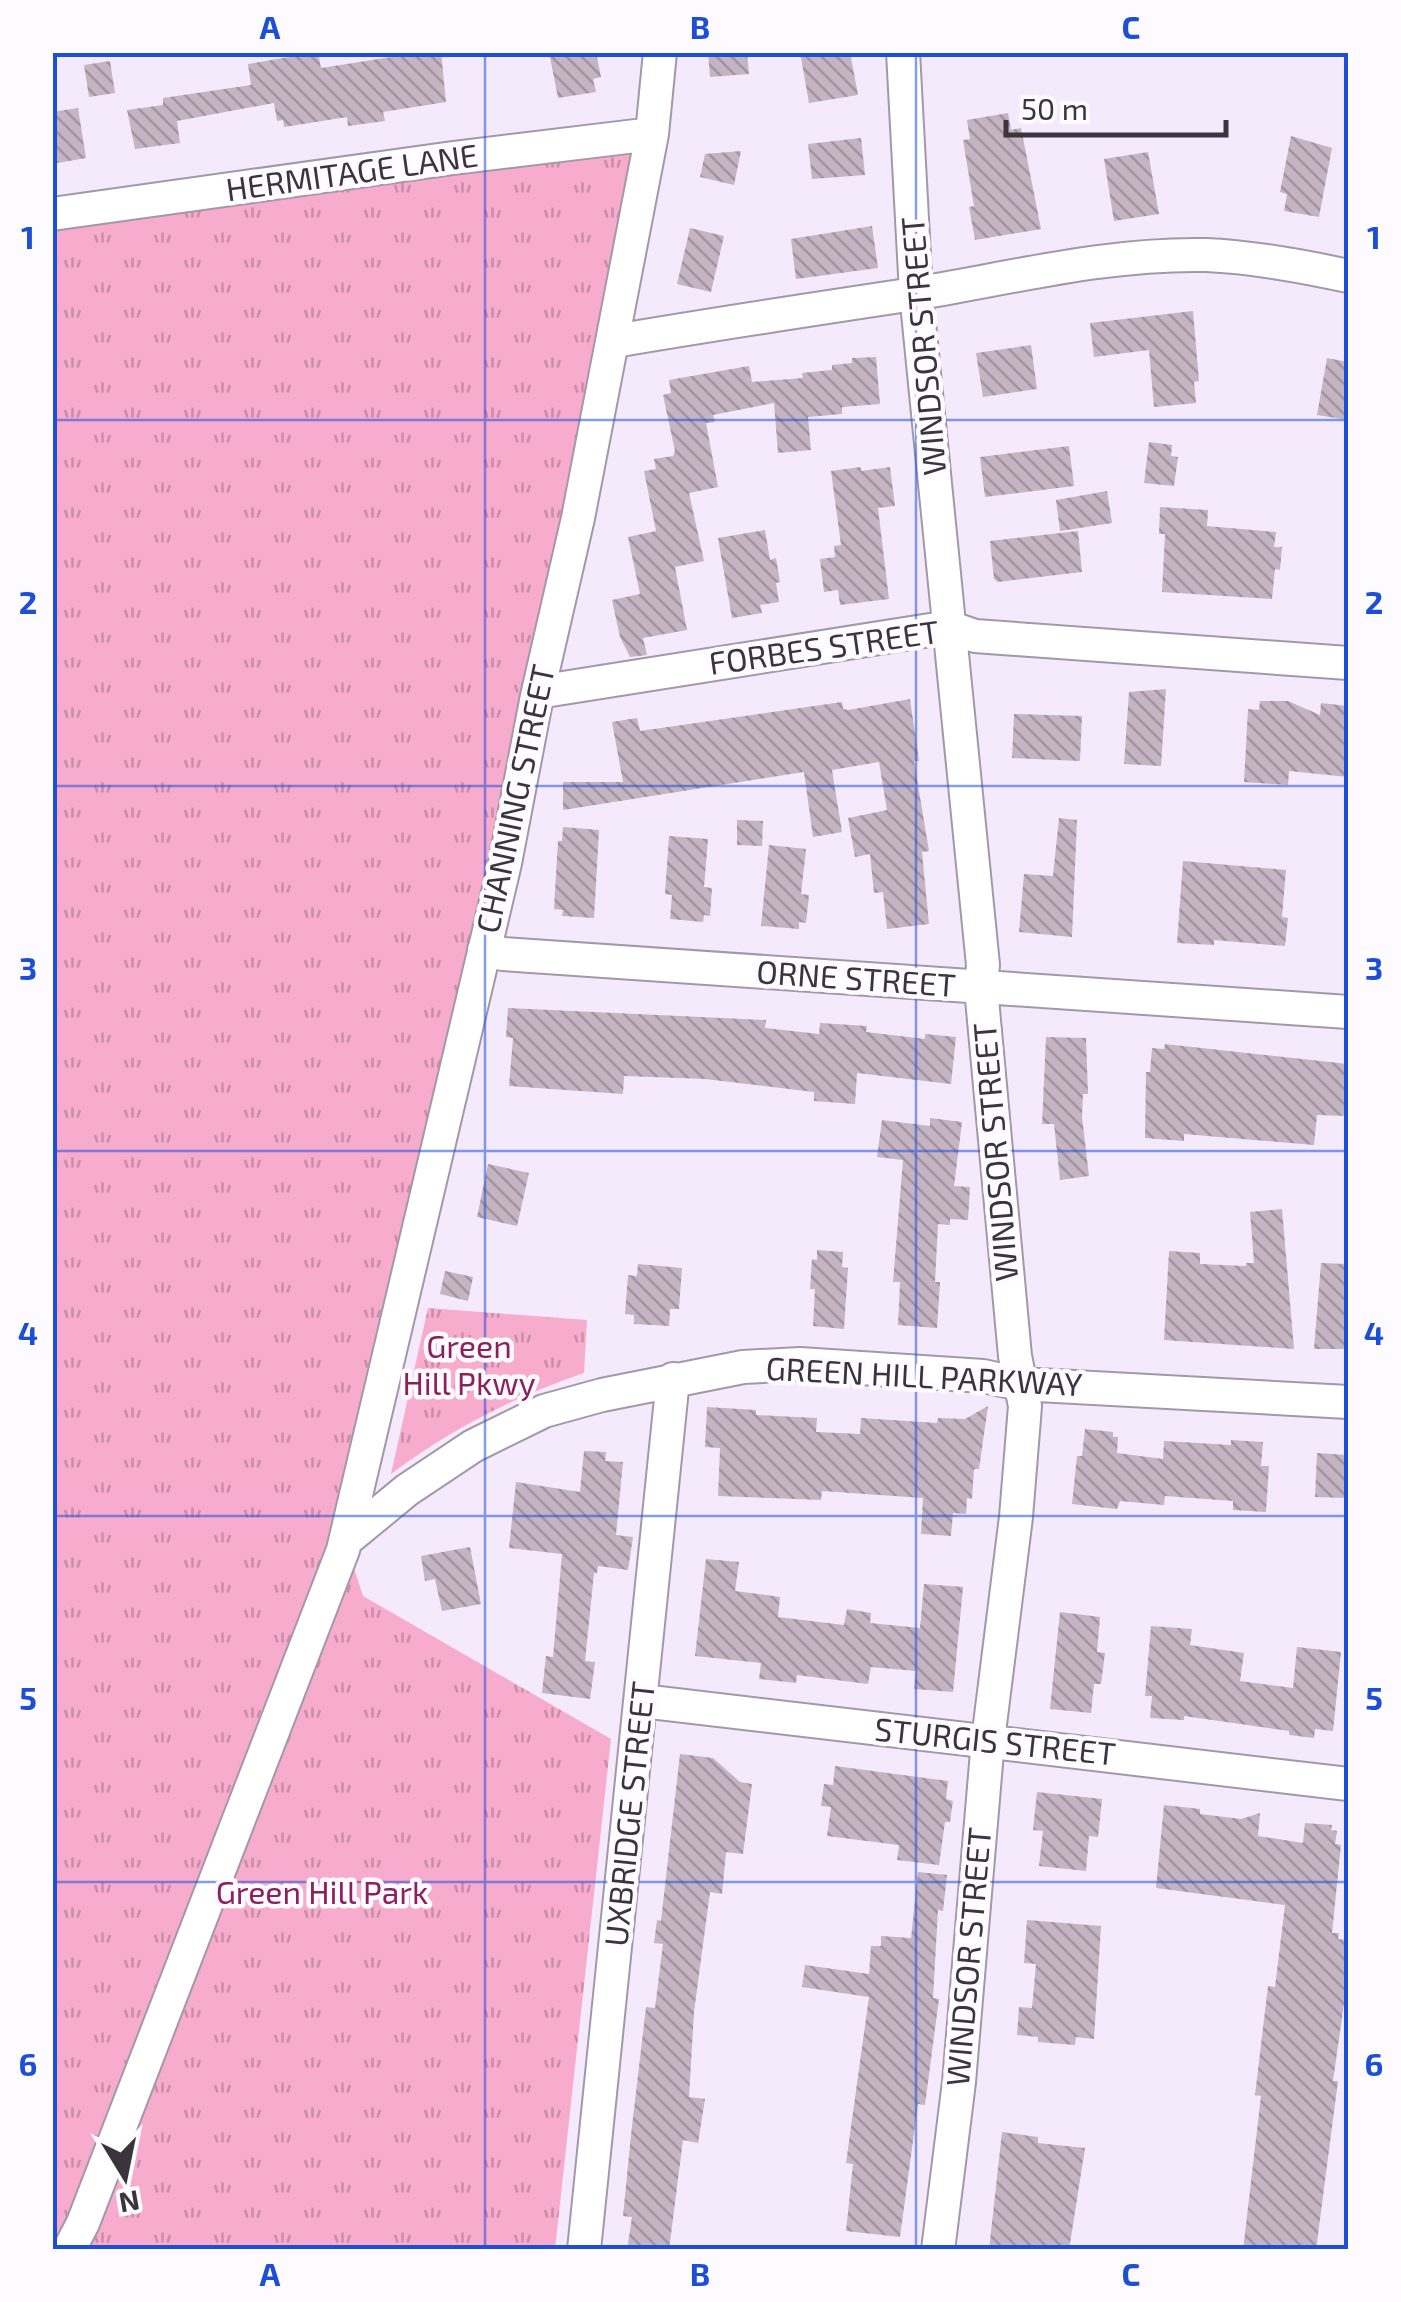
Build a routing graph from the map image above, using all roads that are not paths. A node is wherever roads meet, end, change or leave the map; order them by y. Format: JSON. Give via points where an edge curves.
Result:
{"nodes":[{"id":1,"x":660,"y":52,"type":"edge"},
{"id":2,"x":903,"y":52,"type":"edge"},
{"id":3,"x":652,"y":134,"type":"junction"},
{"id":4,"x":52,"y":214,"type":"edge"},
{"id":5,"x":1348,"y":276,"type":"edge"},
{"id":6,"x":916,"y":293,"type":"junction"},
{"id":7,"x":614,"y":342,"type":"junction"},
{"id":8,"x":949,"y":628,"type":"junction"},
{"id":9,"x":1348,"y":663,"type":"edge"},
{"id":10,"x":538,"y":692,"type":"junction"},
{"id":11,"x":484,"y":950,"type":"junction"},
{"id":12,"x":981,"y":988,"type":"junction"},
{"id":13,"x":1348,"y":1012,"type":"edge"},
{"id":14,"x":673,"y":1379,"type":"junction"},
{"id":15,"x":1020,"y":1384,"type":"junction"},
{"id":16,"x":1348,"y":1402,"type":"edge"},
{"id":17,"x":345,"y":1541,"type":"junction"},
{"id":18,"x":642,"y":1702,"type":"junction"},
{"id":19,"x":988,"y":1740,"type":"junction"},
{"id":20,"x":1348,"y":1784,"type":"edge"},
{"id":21,"x":69,"y":2250,"type":"edge"},
{"id":22,"x":584,"y":2250,"type":"edge"},
{"id":23,"x":938,"y":2250,"type":"edge"}],
"edges":[{"from":1,"to":3,"type":"street","name":"CHANNING STREET"},
{"from":2,"to":6,"type":"street","name":"WINDSOR STREET"},
{"from":3,"to":4,"type":"street","name":"HERMITAGE LANE"},
{"from":3,"to":7,"type":"street","name":"CHANNING STREET"},
{"from":5,"to":6,"type":"street","via":[[1261,260],[1153,256]]},
{"from":6,"to":7,"type":"street"},
{"from":6,"to":8,"type":"street","name":"WINDSOR STREET"},
{"from":7,"to":10,"type":"street","name":"CHANNING STREET"},
{"from":8,"to":9,"type":"street","name":"FORBES STREET","via":[[994,638]]},
{"from":8,"to":10,"type":"street","name":"FORBES STREET"},
{"from":8,"to":12,"type":"street","name":"WINDSOR STREET"},
{"from":10,"to":11,"type":"street","name":"CHANNING STREET"},
{"from":11,"to":12,"type":"street","name":"ORNE STREET"},
{"from":11,"to":17,"type":"street","name":"CHANNING STREET"},
{"from":12,"to":13,"type":"street","name":"ORNE STREET"},
{"from":12,"to":15,"type":"street","name":"WINDSOR STREET"},
{"from":14,"to":15,"type":"street","name":"GREEN HILL PARKWAY","via":[[800,1364]]},
{"from":14,"to":17,"type":"street","name":"GREEN HILL PARKWAY","via":[[544,1411],[473,1446]]},
{"from":14,"to":18,"type":"street","name":"UXBRIDGE STREET"},
{"from":15,"to":16,"type":"street","name":"GREEN HILL PARKWAY"},
{"from":15,"to":19,"type":"street","name":"WINDSOR STREET","via":[[1016,1517]]},
{"from":17,"to":21,"type":"street","name":"GREEN HILL PARKWAY"},
{"from":18,"to":19,"type":"street","name":"STURGIS STREET"},
{"from":18,"to":22,"type":"street","name":"UXBRIDGE STREET"},
{"from":19,"to":20,"type":"street","name":"STURGIS STREET"},
{"from":19,"to":23,"type":"street","name":"WINDSOR STREET"}]}
